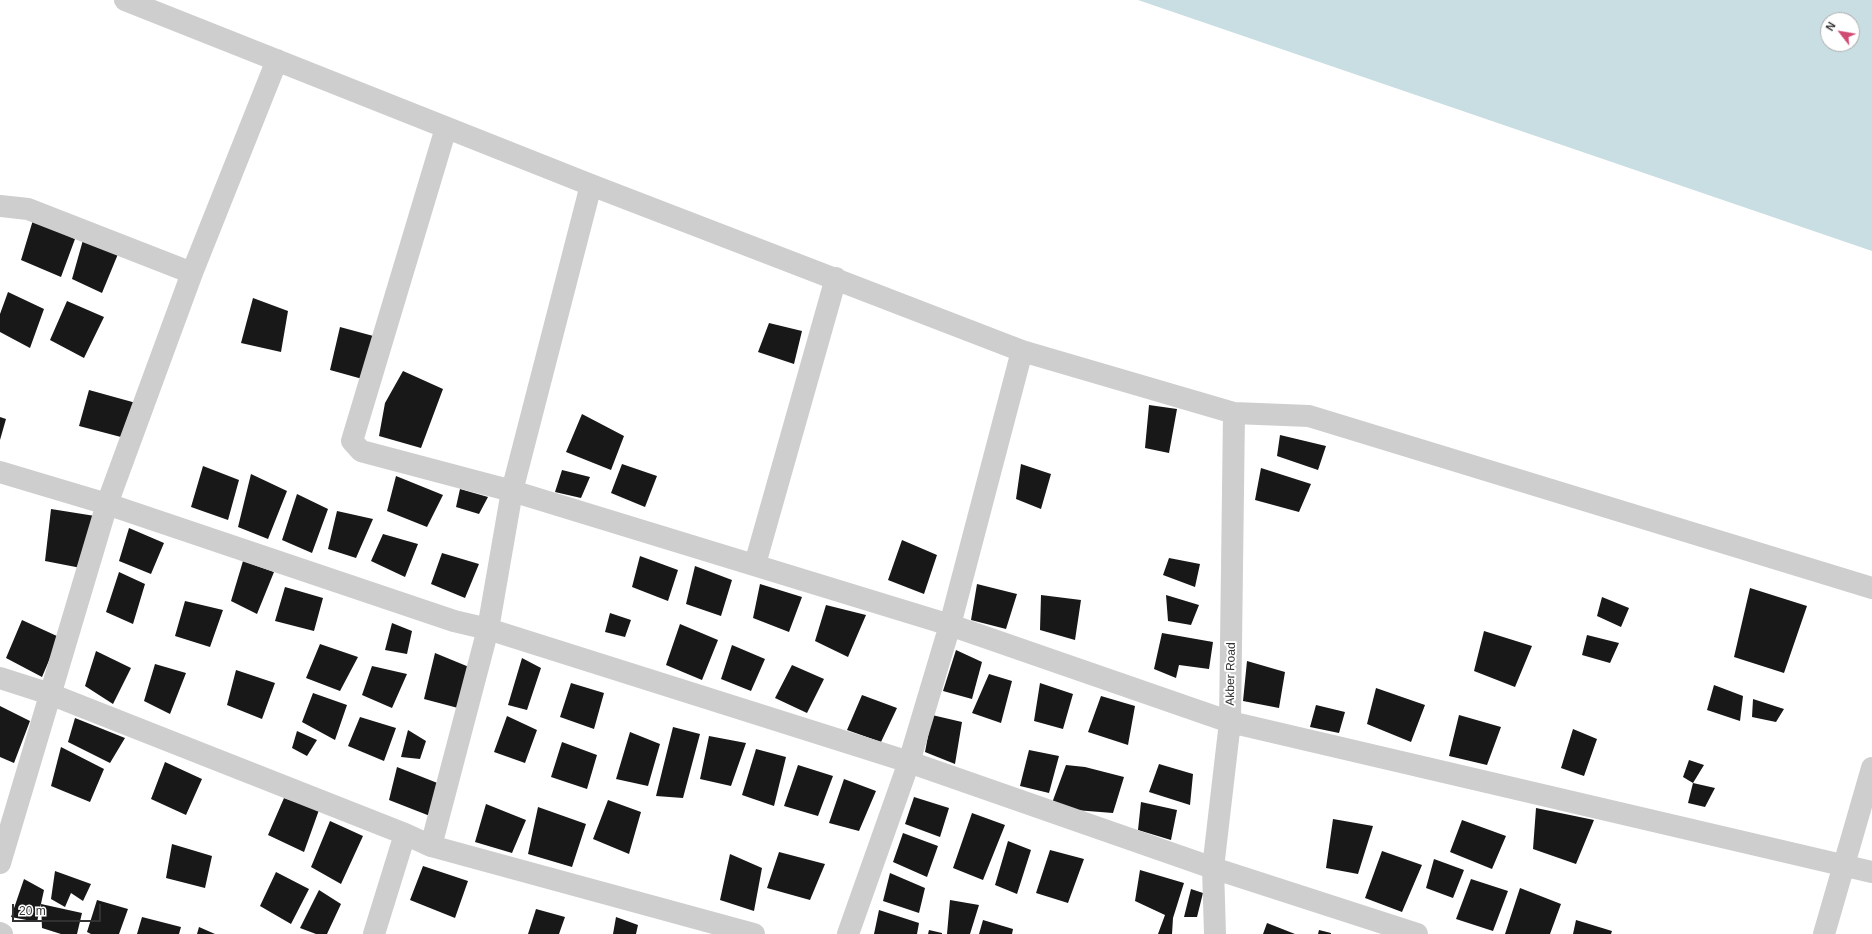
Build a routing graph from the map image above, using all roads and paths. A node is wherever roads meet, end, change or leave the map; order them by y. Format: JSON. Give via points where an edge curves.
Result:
{"nodes":[{"id":1,"x":125,"y":0,"type":"edge"},
{"id":2,"x":277,"y":60,"type":"junction"},
{"id":3,"x":446,"y":128,"type":"junction"},
{"id":4,"x":592,"y":185,"type":"junction"},
{"id":5,"x":0,"y":206,"type":"edge"},
{"id":6,"x":192,"y":273,"type":"junction"},
{"id":7,"x":836,"y":278,"type":"junction"},
{"id":8,"x":1022,"y":351,"type":"junction"},
{"id":9,"x":1234,"y":413,"type":"junction"},
{"id":10,"x":0,"y":472,"type":"edge"},
{"id":11,"x":512,"y":491,"type":"junction"},
{"id":12,"x":107,"y":504,"type":"junction"},
{"id":13,"x":755,"y":564,"type":"junction"},
{"id":14,"x":1872,"y":588,"type":"edge"},
{"id":15,"x":950,"y":625,"type":"junction"},
{"id":16,"x":488,"y":629,"type":"junction"},
{"id":17,"x":0,"y":678,"type":"edge"},
{"id":18,"x":50,"y":694,"type":"junction"},
{"id":19,"x":1230,"y":722,"type":"junction"},
{"id":20,"x":909,"y":762,"type":"junction"},
{"id":21,"x":1872,"y":768,"type":"edge"},
{"id":22,"x":405,"y":834,"type":"junction"},
{"id":23,"x":430,"y":846,"type":"junction"},
{"id":24,"x":0,"y":863,"type":"edge"},
{"id":25,"x":1844,"y":865,"type":"junction"},
{"id":26,"x":1213,"y":868,"type":"junction"},
{"id":27,"x":1872,"y":872,"type":"edge"},
{"id":28,"x":374,"y":934,"type":"edge"},
{"id":29,"x":754,"y":934,"type":"edge"},
{"id":30,"x":848,"y":934,"type":"edge"},
{"id":31,"x":1215,"y":934,"type":"edge"},
{"id":32,"x":1417,"y":934,"type":"edge"},
{"id":33,"x":1824,"y":934,"type":"edge"}],
"edges":[{"from":1,"to":2,"type":"street"},
{"from":2,"to":3,"type":"street"},
{"from":2,"to":6,"type":"street"},
{"from":3,"to":4,"type":"street"},
{"from":3,"to":11,"type":"street","via":[[352,441],[361,451]]},
{"from":4,"to":7,"type":"street"},
{"from":4,"to":11,"type":"street"},
{"from":5,"to":6,"type":"street","via":[[28,209]]},
{"from":6,"to":12,"type":"street"},
{"from":7,"to":8,"type":"street"},
{"from":7,"to":13,"type":"street"},
{"from":8,"to":9,"type":"street"},
{"from":8,"to":15,"type":"street"},
{"from":9,"to":14,"type":"street","via":[[1309,416]]},
{"from":9,"to":19,"type":"street","name":"Akber Road"},
{"from":10,"to":12,"type":"street"},
{"from":11,"to":13,"type":"street"},
{"from":11,"to":16,"type":"street"},
{"from":12,"to":16,"type":"street","via":[[454,621]]},
{"from":12,"to":18,"type":"street"},
{"from":13,"to":15,"type":"street"},
{"from":15,"to":19,"type":"street"},
{"from":15,"to":20,"type":"street"},
{"from":16,"to":20,"type":"street"},
{"from":16,"to":23,"type":"street"},
{"from":17,"to":18,"type":"street"},
{"from":18,"to":22,"type":"street"},
{"from":18,"to":24,"type":"street"},
{"from":19,"to":25,"type":"street"},
{"from":19,"to":26,"type":"street","name":"Akber Road"},
{"from":20,"to":26,"type":"street"},
{"from":20,"to":30,"type":"street"},
{"from":21,"to":25,"type":"street"},
{"from":22,"to":23,"type":"street"},
{"from":22,"to":28,"type":"street"},
{"from":23,"to":29,"type":"street"},
{"from":25,"to":27,"type":"street"},
{"from":25,"to":33,"type":"street"},
{"from":26,"to":31,"type":"street","name":"Akber Road"},
{"from":26,"to":32,"type":"street"}]}
